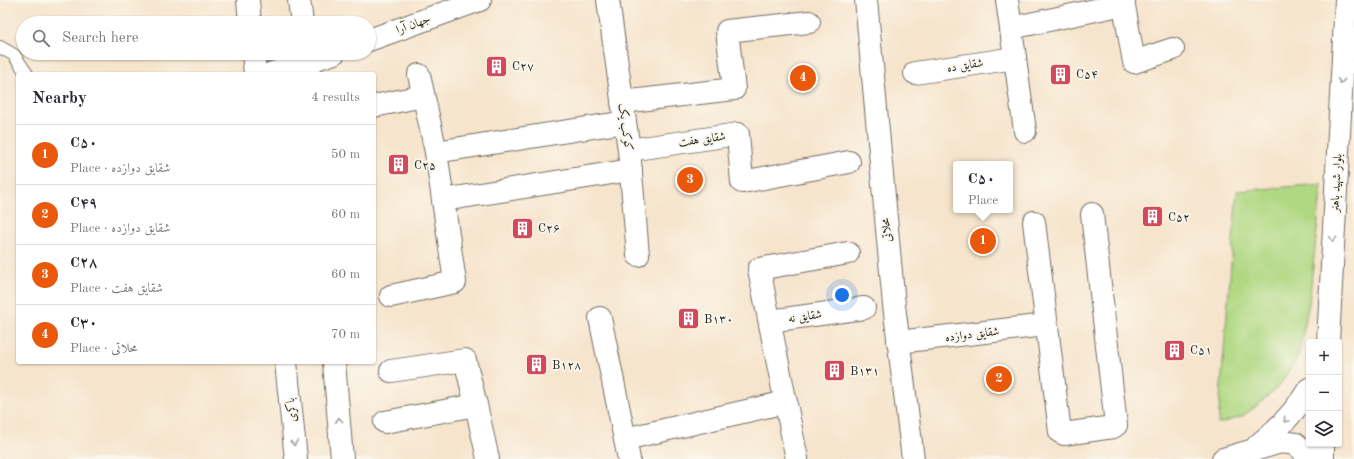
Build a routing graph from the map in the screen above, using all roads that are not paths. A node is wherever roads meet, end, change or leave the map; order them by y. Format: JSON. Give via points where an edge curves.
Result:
{"nodes":[{"id":1,"x":248,"y":0,"type":"edge"},
{"id":2,"x":299,"y":0,"type":"edge"},
{"id":3,"x":480,"y":0,"type":"edge"},
{"id":4,"x":608,"y":0,"type":"edge"},
{"id":5,"x":866,"y":0,"type":"edge"},
{"id":6,"x":1007,"y":0,"type":"edge"},
{"id":7,"x":1346,"y":0,"type":"edge"},
{"id":8,"x":1123,"y":2,"type":"edge"},
{"id":9,"x":249,"y":16,"type":"edge"},
{"id":10,"x":301,"y":16,"type":"edge"},
{"id":11,"x":809,"y":22,"type":"dead end"},
{"id":12,"x":1011,"y":28,"type":"junction"},
{"id":13,"x":376,"y":37,"type":"edge"},
{"id":14,"x":0,"y":47,"type":"edge"},
{"id":15,"x":1173,"y":49,"type":"dead end"},
{"id":16,"x":1015,"y":58,"type":"junction"},
{"id":17,"x":16,"y":59,"type":"edge"},
{"id":18,"x":17,"y":60,"type":"edge"},
{"id":19,"x":254,"y":60,"type":"edge"},
{"id":20,"x":308,"y":63,"type":"edge"},
{"id":21,"x":26,"y":72,"type":"edge"},
{"id":22,"x":255,"y":72,"type":"edge"},
{"id":23,"x":277,"y":72,"type":"edge"},
{"id":24,"x":915,"y":73,"type":"dead end"},
{"id":25,"x":419,"y":75,"type":"dead end"},
{"id":26,"x":423,"y":96,"type":"junction"},
{"id":27,"x":376,"y":106,"type":"edge"},
{"id":28,"x":624,"y":112,"type":"junction"},
{"id":29,"x":1025,"y":131,"type":"dead end"},
{"id":30,"x":436,"y":152,"type":"junction"},
{"id":31,"x":630,"y":160,"type":"junction"},
{"id":32,"x":849,"y":162,"type":"dead end"},
{"id":33,"x":443,"y":200,"type":"junction"},
{"id":34,"x":1092,"y":214,"type":"dead end"},
{"id":35,"x":1034,"y":222,"type":"dead end"},
{"id":36,"x":848,"y":253,"type":"dead end"},
{"id":37,"x":638,"y":255,"type":"dead end"},
{"id":38,"x":390,"y":296,"type":"dead end"},
{"id":39,"x":864,"y":308,"type":"dead end"},
{"id":40,"x":600,"y":318,"type":"dead end"},
{"id":41,"x":770,"y":321,"type":"junction"},
{"id":42,"x":1046,"y":325,"type":"junction"},
{"id":43,"x":1328,"y":339,"type":"edge"},
{"id":44,"x":898,"y":342,"type":"junction"},
{"id":45,"x":286,"y":364,"type":"edge"},
{"id":46,"x":334,"y":364,"type":"edge"},
{"id":47,"x":391,"y":371,"type":"dead end"},
{"id":48,"x":1306,"y":394,"type":"edge"},
{"id":49,"x":786,"y":402,"type":"junction"},
{"id":50,"x":476,"y":405,"type":"junction"},
{"id":51,"x":385,"y":422,"type":"dead end"},
{"id":52,"x":1323,"y":447,"type":"edge"},
{"id":53,"x":627,"y":449,"type":"edge"},
{"id":54,"x":1247,"y":452,"type":"junction"},
{"id":55,"x":296,"y":459,"type":"edge"},
{"id":56,"x":342,"y":459,"type":"edge"},
{"id":57,"x":488,"y":459,"type":"edge"},
{"id":58,"x":797,"y":459,"type":"edge"},
{"id":59,"x":913,"y":459,"type":"edge"},
{"id":60,"x":1223,"y":459,"type":"edge"},
{"id":61,"x":1306,"y":459,"type":"edge"},
{"id":62,"x":1323,"y":459,"type":"edge"}],
"edges":[{"from":1,"to":9,"type":"street"},
{"from":2,"to":10,"type":"street"},
{"from":3,"to":13,"type":"street","name":"جهان آرا"},
{"from":4,"to":28,"type":"street","name":"کوکب یک"},
{"from":5,"to":44,"type":"street","name":"محلاتی"},
{"from":6,"to":12,"type":"street"},
{"from":7,"to":43,"type":"street","name":"بلوار شهید باهنر","one_way":true},
{"from":8,"to":12,"type":"street"},
{"from":8,"to":15,"type":"street","via":[[1134,62]]},
{"from":11,"to":28,"type":"street","via":[[726,31],[734,89]]},
{"from":12,"to":16,"type":"street"},
{"from":14,"to":17,"type":"lane"},
{"from":16,"to":24,"type":"street","name":"شقایق ده"},
{"from":16,"to":29,"type":"street"},
{"from":18,"to":21,"type":"lane"},
{"from":19,"to":22,"type":"street"},
{"from":20,"to":23,"type":"street"},
{"from":25,"to":26,"type":"street"},
{"from":26,"to":27,"type":"street"},
{"from":26,"to":30,"type":"street"},
{"from":28,"to":30,"type":"street"},
{"from":28,"to":31,"type":"street","name":"کوکب یک"},
{"from":30,"to":33,"type":"street"},
{"from":31,"to":32,"type":"street","name":"شقایق هفت","via":[[738,134],[742,182]]},
{"from":31,"to":33,"type":"street"},
{"from":31,"to":37,"type":"street","name":"کوکب یک"},
{"from":33,"to":38,"type":"street","via":[[454,282]]},
{"from":34,"to":42,"type":"street","via":[[1116,425],[1064,434],[1060,432]]},
{"from":35,"to":42,"type":"street"},
{"from":36,"to":41,"type":"street","via":[[759,268]]},
{"from":39,"to":41,"type":"street","name":"شقایق نه"},
{"from":40,"to":53,"type":"street"},
{"from":41,"to":49,"type":"street"},
{"from":42,"to":44,"type":"street","name":"شقایق دوازده"},
{"from":44,"to":59,"type":"street","name":"محلاتی"},
{"from":45,"to":55,"type":"street","name":"باکری","one_way":true},
{"from":56,"to":46,"type":"street","one_way":true},
{"from":47,"to":50,"type":"street","via":[[465,360]]},
{"from":48,"to":54,"type":"street","one_way":true,"via":[[1276,431]]},
{"from":49,"to":53,"type":"street"},
{"from":49,"to":58,"type":"street"},
{"from":50,"to":51,"type":"street"},
{"from":50,"to":57,"type":"street"},
{"from":52,"to":62,"type":"street"},
{"from":54,"to":60,"type":"street"},
{"from":54,"to":61,"type":"street","via":[[1281,442],[1296,444],[1307,455]]}]}
